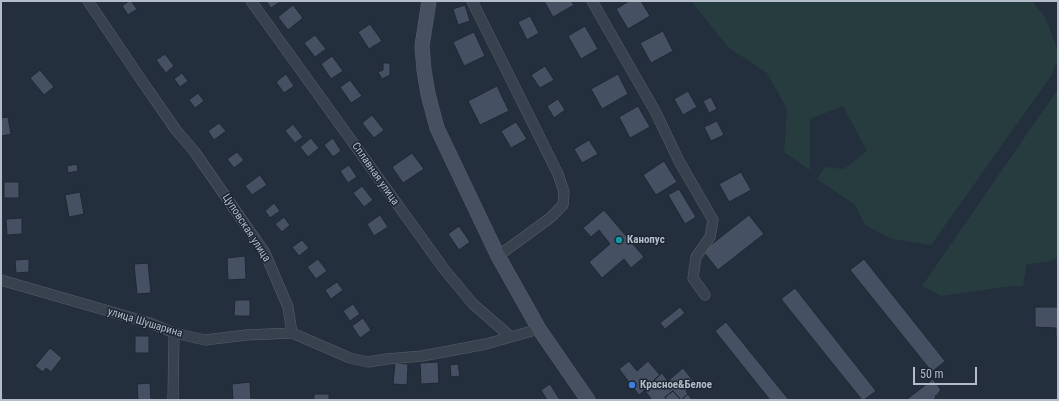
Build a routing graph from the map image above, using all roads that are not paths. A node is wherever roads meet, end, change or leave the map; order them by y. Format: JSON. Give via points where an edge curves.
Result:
{"nodes":[{"id":1,"x":88,"y":1,"type":"edge"},
{"id":2,"x":252,"y":1,"type":"edge"},
{"id":3,"x":429,"y":1,"type":"edge"},
{"id":4,"x":472,"y":1,"type":"edge"},
{"id":5,"x":592,"y":1,"type":"edge"},
{"id":6,"x":498,"y":256,"type":"junction"},
{"id":7,"x":1,"y":280,"type":"edge"},
{"id":8,"x":705,"y":296,"type":"dead end"},
{"id":9,"x":539,"y":329,"type":"junction"},
{"id":10,"x":174,"y":333,"type":"junction"},
{"id":11,"x":292,"y":333,"type":"junction"},
{"id":12,"x":511,"y":337,"type":"junction"},
{"id":13,"x":173,"y":400,"type":"edge"},
{"id":14,"x":588,"y":400,"type":"edge"}],
"edges":[{"from":1,"to":11,"type":"street","name":"Цуповская улица","via":[[142,82],[265,253],[288,307]]},
{"from":2,"to":12,"type":"street","name":"Сплавная улица","via":[[444,269],[473,304]]},
{"from":3,"to":6,"type":"main road","via":[[422,46],[428,94],[437,128]]},
{"from":4,"to":6,"type":"street","via":[[558,174],[564,192],[563,205],[550,218]]},
{"from":5,"to":8,"type":"street","via":[[713,220],[710,237],[696,257],[693,278]]},
{"from":6,"to":9,"type":"main road"},
{"from":7,"to":10,"type":"street","name":"улица Шушарина","via":[[150,323]]},
{"from":9,"to":12,"type":"street"},
{"from":9,"to":14,"type":"main road"},
{"from":10,"to":11,"type":"street","name":"улица Шушарина","via":[[206,340]]},
{"from":10,"to":13,"type":"street"},
{"from":11,"to":12,"type":"street","via":[[350,358],[368,362],[422,356]]}]}
